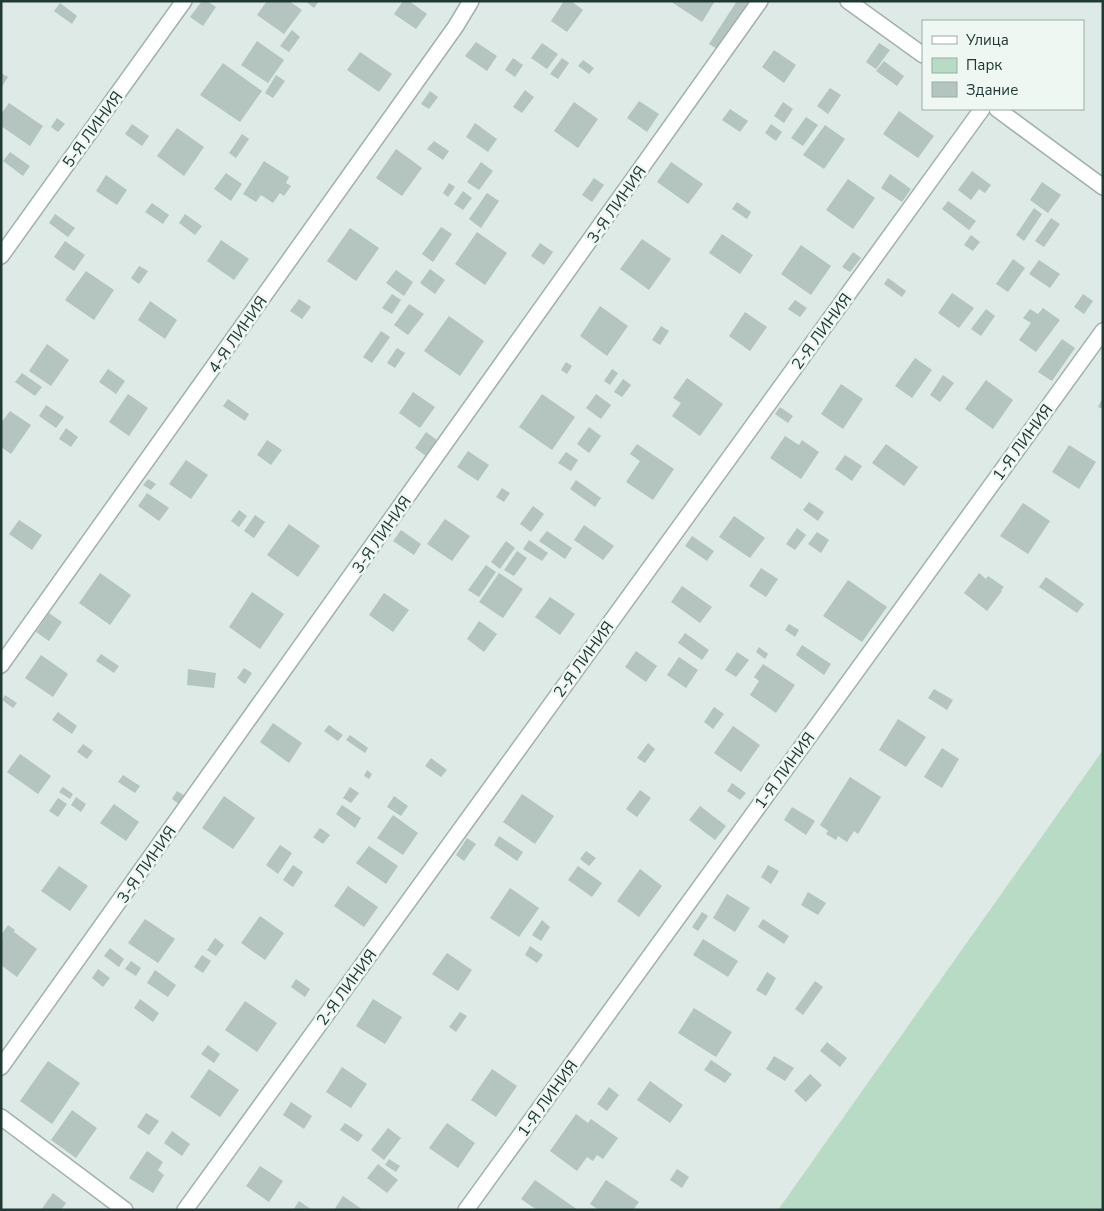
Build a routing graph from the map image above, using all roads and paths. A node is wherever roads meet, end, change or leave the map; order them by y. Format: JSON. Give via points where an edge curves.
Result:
{"nodes":[{"id":1,"x":184,"y":1,"type":"edge"},
{"id":2,"x":471,"y":1,"type":"edge"},
{"id":3,"x":760,"y":1,"type":"edge"},
{"id":4,"x":848,"y":1,"type":"edge"},
{"id":5,"x":922,"y":54,"type":"edge"},
{"id":6,"x":981,"y":110,"type":"edge"},
{"id":7,"x":998,"y":110,"type":"edge"},
{"id":8,"x":1103,"y":186,"type":"edge"},
{"id":9,"x":1,"y":256,"type":"edge"},
{"id":10,"x":1103,"y":331,"type":"edge"},
{"id":11,"x":1,"y":665,"type":"edge"},
{"id":12,"x":1,"y":1067,"type":"edge"},
{"id":13,"x":1,"y":1117,"type":"edge"},
{"id":14,"x":125,"y":1210,"type":"edge"},
{"id":15,"x":185,"y":1210,"type":"edge"},
{"id":16,"x":466,"y":1210,"type":"edge"}],
"edges":[{"from":1,"to":9,"type":"street","name":"5-Я ЛИНИЯ"},
{"from":2,"to":11,"type":"street","name":"4-Я ЛИНИЯ"},
{"from":3,"to":12,"type":"street","name":"3-Я ЛИНИЯ"},
{"from":4,"to":5,"type":"street"},
{"from":6,"to":15,"type":"street","name":"2-Я ЛИНИЯ"},
{"from":7,"to":8,"type":"street"},
{"from":10,"to":16,"type":"street","name":"1-Я ЛИНИЯ"},
{"from":13,"to":14,"type":"street"}]}
